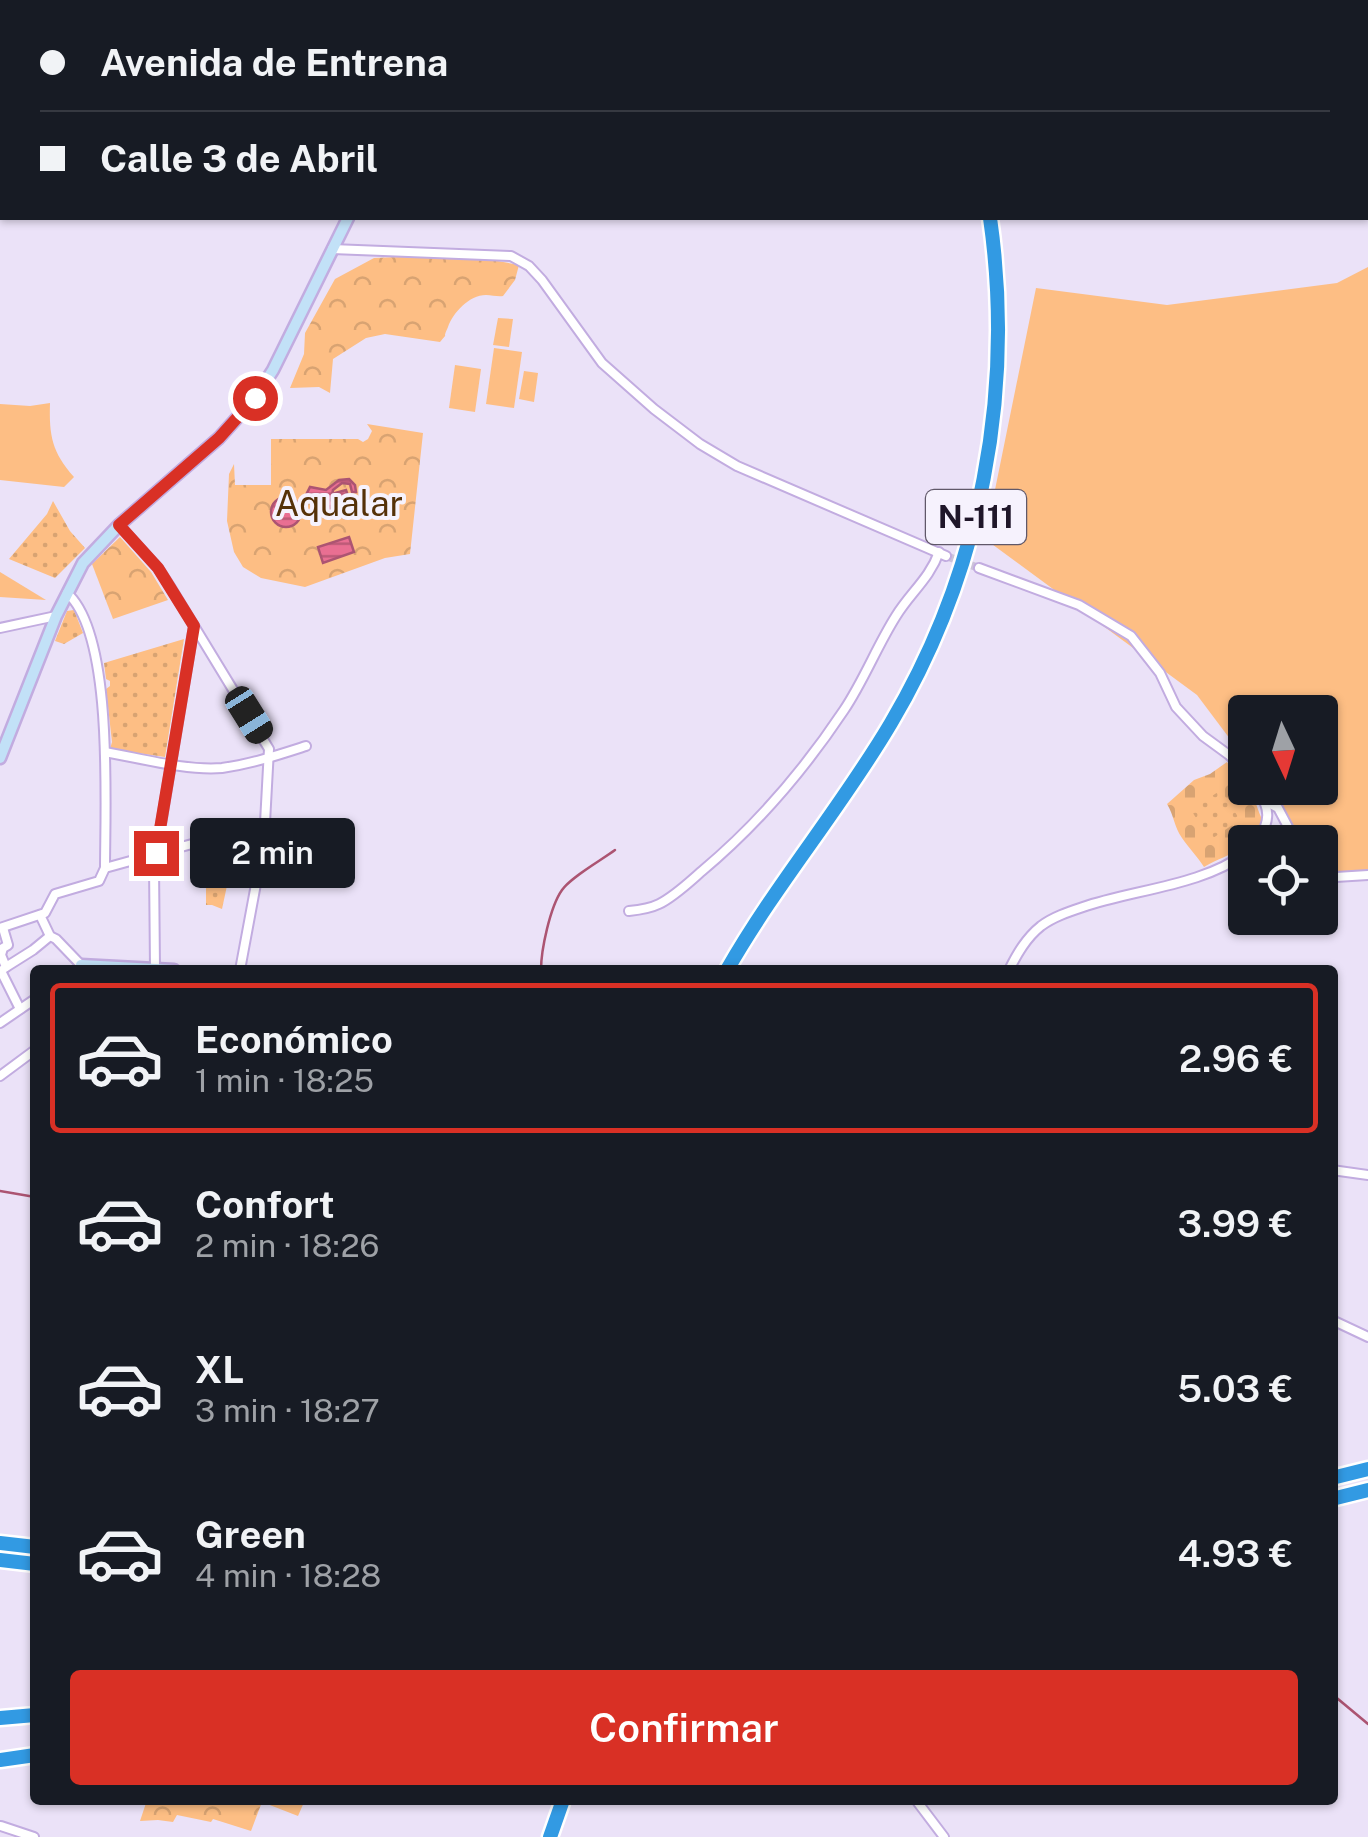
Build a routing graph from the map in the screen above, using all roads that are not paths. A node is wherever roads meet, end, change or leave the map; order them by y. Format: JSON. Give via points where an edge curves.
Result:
{"nodes":[{"id":1,"x":347,"y":220,"type":"edge"},
{"id":2,"x":990,"y":220,"type":"edge"},
{"id":3,"x":332,"y":249,"type":"junction"},
{"id":4,"x":119,"y":525,"type":"junction"},
{"id":5,"x":980,"y":568,"type":"tunnel mouth"},
{"id":6,"x":67,"y":594,"type":"junction"},
{"id":7,"x":56,"y":616,"type":"junction"},
{"id":8,"x":194,"y":626,"type":"junction"},
{"id":9,"x":0,"y":628,"type":"edge"},
{"id":10,"x":306,"y":746,"type":"dead end"},
{"id":11,"x":105,"y":752,"type":"junction"},
{"id":12,"x":1228,"y":754,"type":"edge"},
{"id":13,"x":0,"y":758,"type":"edge"},
{"id":14,"x":270,"y":758,"type":"junction"},
{"id":15,"x":171,"y":764,"type":"junction"},
{"id":16,"x":1272,"y":805,"type":"edge"},
{"id":17,"x":1287,"y":825,"type":"edge"},
{"id":18,"x":265,"y":830,"type":"junction"},
{"id":19,"x":156,"y":853,"type":"junction"},
{"id":20,"x":1228,"y":864,"type":"edge"},
{"id":21,"x":105,"y":868,"type":"junction"},
{"id":22,"x":1368,"y":874,"type":"edge"},
{"id":23,"x":1338,"y":876,"type":"edge"},
{"id":24,"x":629,"y":910,"type":"dead end"},
{"id":25,"x":37,"y":916,"type":"junction"},
{"id":26,"x":2,"y":928,"type":"edge"},
{"id":27,"x":50,"y":936,"type":"junction"},
{"id":28,"x":0,"y":956,"type":"edge"},
{"id":29,"x":77,"y":965,"type":"edge"},
{"id":30,"x":156,"y":965,"type":"edge"},
{"id":31,"x":241,"y":965,"type":"edge"},
{"id":32,"x":730,"y":965,"type":"edge"},
{"id":33,"x":1012,"y":965,"type":"edge"},
{"id":34,"x":6,"y":967,"type":"junction"},
{"id":35,"x":30,"y":1003,"type":"edge"},
{"id":36,"x":20,"y":1009,"type":"junction"},
{"id":37,"x":0,"y":1023,"type":"edge"},
{"id":38,"x":30,"y":1054,"type":"edge"},
{"id":39,"x":0,"y":1076,"type":"edge"},
{"id":40,"x":1338,"y":1171,"type":"edge"},
{"id":41,"x":1368,"y":1174,"type":"edge"},
{"id":42,"x":1338,"y":1323,"type":"edge"},
{"id":43,"x":1368,"y":1337,"type":"edge"},
{"id":44,"x":1368,"y":1469,"type":"edge"},
{"id":45,"x":1338,"y":1476,"type":"edge"},
{"id":46,"x":1368,"y":1490,"type":"edge"},
{"id":47,"x":1338,"y":1498,"type":"edge"},
{"id":48,"x":0,"y":1543,"type":"edge"},
{"id":49,"x":30,"y":1547,"type":"edge"},
{"id":50,"x":0,"y":1560,"type":"edge"},
{"id":51,"x":30,"y":1563,"type":"edge"},
{"id":52,"x":30,"y":1715,"type":"edge"},
{"id":53,"x":0,"y":1718,"type":"edge"},
{"id":54,"x":30,"y":1723,"type":"edge"},
{"id":55,"x":0,"y":1726,"type":"edge"},
{"id":56,"x":0,"y":1750,"type":"edge"},
{"id":57,"x":30,"y":1751,"type":"edge"},
{"id":58,"x":30,"y":1752,"type":"edge"},
{"id":59,"x":0,"y":1760,"type":"edge"},
{"id":60,"x":561,"y":1805,"type":"edge"},
{"id":61,"x":920,"y":1805,"type":"edge"},
{"id":62,"x":1,"y":1826,"type":"edge"},
{"id":63,"x":34,"y":1837,"type":"edge"},
{"id":64,"x":550,"y":1837,"type":"edge"},
{"id":65,"x":944,"y":1837,"type":"edge"}],
"edges":[{"from":1,"to":3,"type":"main road"},
{"from":2,"to":32,"type":"highway","number":"N-111","via":[[999,302],[996,396],[984,480],[960,572],[892,722]]},
{"from":3,"to":4,"type":"main road","via":[[255,398]]},
{"from":3,"to":24,"type":"street","via":[[511,256],[542,280],[602,363],[700,444],[943,554],[895,618],[845,708],[764,813],[670,897]]},
{"from":4,"to":6,"type":"main road","via":[[83,563]]},
{"from":4,"to":8,"type":"street","via":[[158,568]]},
{"from":5,"to":12,"type":"street","via":[[1079,604],[1131,636],[1176,707]]},
{"from":6,"to":7,"type":"main road"},
{"from":6,"to":11,"type":"street","via":[[78,605],[97,660]]},
{"from":7,"to":9,"type":"street"},
{"from":7,"to":13,"type":"main road"},
{"from":8,"to":14,"type":"street"},
{"from":8,"to":15,"type":"street"},
{"from":10,"to":14,"type":"street"},
{"from":11,"to":15,"type":"street"},
{"from":11,"to":21,"type":"street"},
{"from":14,"to":15,"type":"street","via":[[217,768]]},
{"from":14,"to":18,"type":"street"},
{"from":15,"to":19,"type":"street"},
{"from":16,"to":17,"type":"street"},
{"from":18,"to":19,"type":"street"},
{"from":18,"to":31,"type":"street"},
{"from":19,"to":21,"type":"street"},
{"from":19,"to":30,"type":"street"},
{"from":20,"to":33,"type":"street","via":[[1062,914],[1041,926]]},
{"from":21,"to":25,"type":"street","via":[[98,881],[55,894]]},
{"from":22,"to":23,"type":"street"},
{"from":25,"to":26,"type":"street"},
{"from":25,"to":27,"type":"street"},
{"from":26,"to":28,"type":"street","via":[[8,945]]},
{"from":27,"to":29,"type":"street"},
{"from":27,"to":34,"type":"street"},
{"from":28,"to":34,"type":"street"},
{"from":34,"to":36,"type":"street","via":[[1,971]]},
{"from":35,"to":36,"type":"street"},
{"from":36,"to":37,"type":"street"},
{"from":38,"to":39,"type":"street"},
{"from":40,"to":41,"type":"street"},
{"from":42,"to":43,"type":"street"},
{"from":44,"to":45,"type":"highway"},
{"from":46,"to":47,"type":"highway"},
{"from":48,"to":49,"type":"highway"},
{"from":50,"to":51,"type":"highway"},
{"from":52,"to":53,"type":"highway"},
{"from":54,"to":55,"type":"highway"},
{"from":56,"to":57,"type":"highway"},
{"from":58,"to":59,"type":"highway"},
{"from":60,"to":64,"type":"highway"},
{"from":61,"to":65,"type":"street"},
{"from":62,"to":63,"type":"street"}]}
